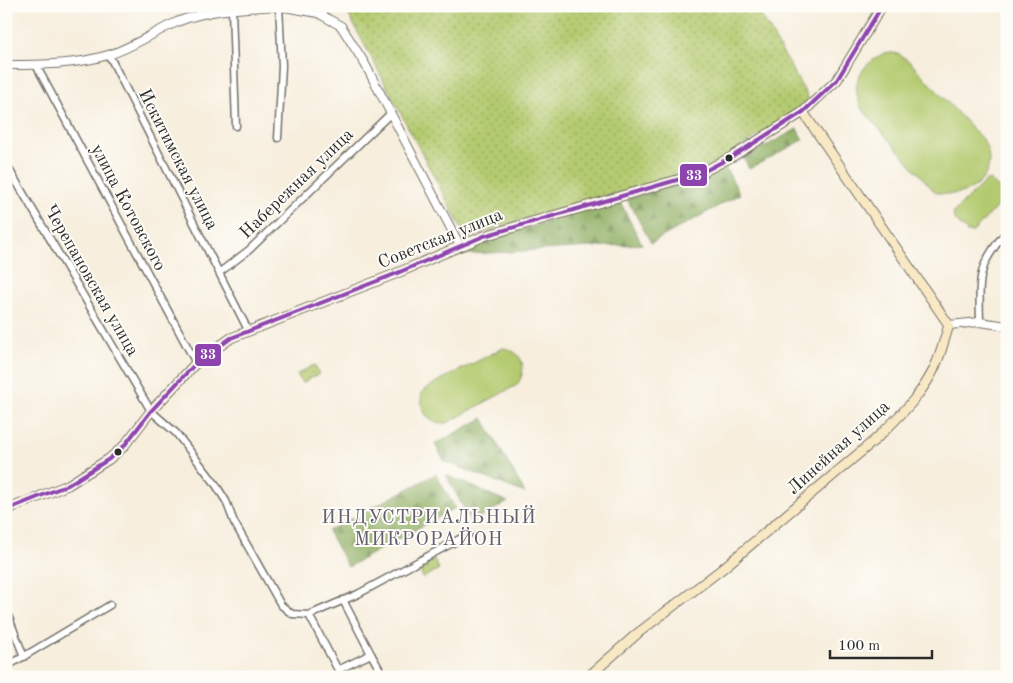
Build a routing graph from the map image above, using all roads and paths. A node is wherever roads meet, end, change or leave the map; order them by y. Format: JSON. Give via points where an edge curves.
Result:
{"nodes":[{"id":1,"x":278,"y":6,"type":"edge"},
{"id":2,"x":882,"y":6,"type":"edge"},
{"id":3,"x":232,"y":9,"type":"junction"},
{"id":4,"x":109,"y":55,"type":"junction"},
{"id":5,"x":6,"y":65,"type":"edge"},
{"id":6,"x":36,"y":65,"type":"junction"},
{"id":7,"x":803,"y":112,"type":"junction"},
{"id":8,"x":390,"y":114,"type":"junction"},
{"id":9,"x":236,"y":126,"type":"dead end"},
{"id":10,"x":278,"y":138,"type":"dead end"},
{"id":11,"x":6,"y":164,"type":"edge"},
{"id":12,"x":1007,"y":231,"type":"edge"},
{"id":13,"x":460,"y":246,"type":"junction"},
{"id":14,"x":220,"y":272,"type":"junction"},
{"id":15,"x":980,"y":322,"type":"junction"},
{"id":16,"x":949,"y":325,"type":"junction"},
{"id":17,"x":1007,"y":326,"type":"edge"},
{"id":18,"x":248,"y":330,"type":"junction"},
{"id":19,"x":196,"y":363,"type":"junction"},
{"id":20,"x":151,"y":411,"type":"junction"},
{"id":21,"x":6,"y":510,"type":"edge"},
{"id":22,"x":469,"y":534,"type":"dead end"},
{"id":23,"x":343,"y":600,"type":"junction"},
{"id":24,"x":110,"y":605,"type":"dead end"},
{"id":25,"x":6,"y":610,"type":"edge"},
{"id":26,"x":309,"y":615,"type":"junction"},
{"id":27,"x":371,"y":654,"type":"junction"},
{"id":28,"x":24,"y":656,"type":"junction"},
{"id":29,"x":6,"y":667,"type":"edge"},
{"id":30,"x":379,"y":677,"type":"edge"},
{"id":31,"x":588,"y":677,"type":"edge"}],
"edges":[{"from":1,"to":3,"type":"street"},
{"from":1,"to":8,"type":"street","via":[[318,13],[341,26],[366,64]]},
{"from":1,"to":10,"type":"street","via":[[282,66]]},
{"from":2,"to":7,"type":"main road","name":"Советская улица","via":[[837,80]]},
{"from":3,"to":4,"type":"street","via":[[177,22]]},
{"from":3,"to":9,"type":"street"},
{"from":4,"to":6,"type":"street"},
{"from":4,"to":14,"type":"street","name":"Искитимская улица"},
{"from":5,"to":6,"type":"street"},
{"from":6,"to":19,"type":"street","name":"улица Котовского"},
{"from":7,"to":13,"type":"main road","name":"Советская улица","via":[[701,173],[506,228]]},
{"from":7,"to":16,"type":"main road"},
{"from":8,"to":13,"type":"street"},
{"from":8,"to":14,"type":"street","name":"Набережная улица","via":[[249,250]]},
{"from":11,"to":20,"type":"street","name":"Черепановская улица"},
{"from":12,"to":15,"type":"street","via":[[982,264]]},
{"from":13,"to":18,"type":"main road","name":"Советская улица"},
{"from":14,"to":18,"type":"street","name":"Искитимская улица"},
{"from":15,"to":16,"type":"street"},
{"from":15,"to":17,"type":"street"},
{"from":16,"to":31,"type":"main road","name":"Линейная улица","via":[[936,364],[925,384],[891,424],[722,569],[638,633]]},
{"from":18,"to":19,"type":"main road","name":"Советская улица"},
{"from":19,"to":20,"type":"main road","name":"Советская улица"},
{"from":20,"to":21,"type":"main road","name":"Советская улица","via":[[124,446],[104,463],[68,485]]},
{"from":20,"to":26,"type":"street","name":"Черепановская улица","via":[[176,433],[214,482],[281,606],[292,614]]},
{"from":22,"to":23,"type":"street"},
{"from":23,"to":26,"type":"street"},
{"from":23,"to":27,"type":"street"},
{"from":24,"to":28,"type":"street"},
{"from":25,"to":28,"type":"street"},
{"from":26,"to":27,"type":"street","via":[[338,670]]},
{"from":27,"to":30,"type":"street","via":[[380,670]]},
{"from":28,"to":29,"type":"street"}]}
